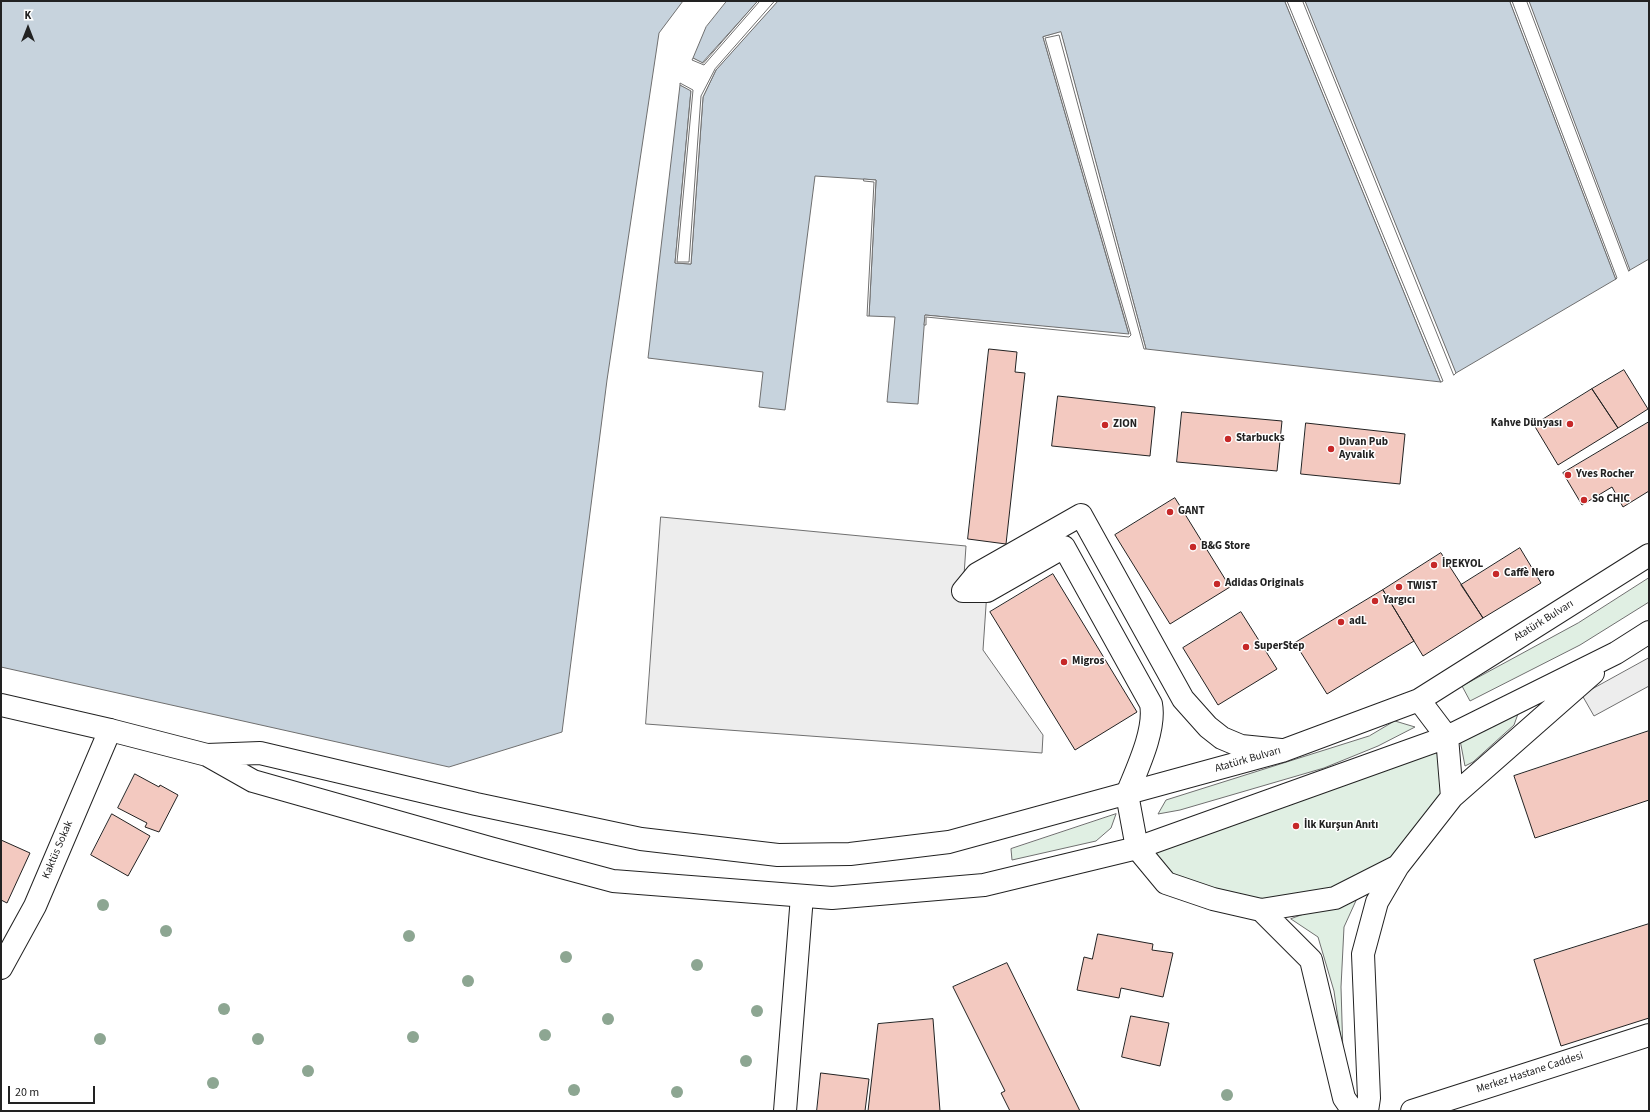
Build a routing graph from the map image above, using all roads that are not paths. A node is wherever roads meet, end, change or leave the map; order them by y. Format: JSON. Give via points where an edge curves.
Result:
{"nodes":[{"id":1,"x":1649,"y":555,"type":"edge"},
{"id":2,"x":1649,"y":632,"type":"edge"},
{"id":3,"x":1616,"y":653,"type":"junction"},
{"id":4,"x":1419,"y":700,"type":"junction"},
{"id":5,"x":1,"y":705,"type":"edge"},
{"id":6,"x":110,"y":730,"type":"junction"},
{"id":7,"x":1447,"y":737,"type":"junction"},
{"id":8,"x":1282,"y":751,"type":"junction"},
{"id":9,"x":207,"y":755,"type":"junction"},
{"id":10,"x":1127,"y":794,"type":"junction"},
{"id":11,"x":1452,"y":797,"type":"junction"},
{"id":12,"x":1137,"y":848,"type":"junction"},
{"id":13,"x":1398,"y":866,"type":"junction"},
{"id":14,"x":802,"y":896,"type":"junction"},
{"id":15,"x":1261,"y":910,"type":"junction"},
{"id":16,"x":1,"y":968,"type":"edge"},
{"id":17,"x":1649,"y":1035,"type":"edge"},
{"id":18,"x":785,"y":1111,"type":"edge"},
{"id":19,"x":1353,"y":1111,"type":"edge"},
{"id":20,"x":1367,"y":1111,"type":"edge"},
{"id":21,"x":1412,"y":1111,"type":"edge"}],
"edges":[{"from":1,"to":4,"type":"main road","name":"Atatürk Bulvarı"},
{"from":2,"to":3,"type":"main road"},
{"from":3,"to":7,"type":"main road"},
{"from":3,"to":11,"type":"main road"},
{"from":4,"to":7,"type":"main road"},
{"from":4,"to":8,"type":"main road","name":"Atatürk Bulvarı"},
{"from":5,"to":6,"type":"main road"},
{"from":6,"to":9,"type":"main road"},
{"from":6,"to":16,"type":"main road","name":"Kaktüs Sokak","via":[[34,906]]},
{"from":7,"to":11,"type":"main road"},
{"from":7,"to":12,"type":"main road"},
{"from":8,"to":10,"type":"main road","name":"Atatürk Bulvarı"},
{"from":8,"to":10,"type":"main road","via":[[1241,746],[1222,738],[1208,727],[1183,699],[1081,515],[1059,539],[1151,704],[1149,733]]},
{"from":9,"to":10,"type":"main road","name":"Atatürk Bulvarı","via":[[260,752],[476,804],[641,839],[778,855],[850,854],[949,842]]},
{"from":9,"to":14,"type":"main road","via":[[253,781],[613,882]]},
{"from":10,"to":12,"type":"main road"},
{"from":11,"to":13,"type":"main road"},
{"from":12,"to":14,"type":"main road","via":[[984,885],[832,898]]},
{"from":12,"to":15,"type":"main road","via":[[1166,883],[1213,899]]},
{"from":13,"to":15,"type":"main road","via":[[1335,898]]},
{"from":13,"to":20,"type":"main road","via":[[1377,902],[1363,954],[1369,1098]]},
{"from":14,"to":18,"type":"main road"},
{"from":15,"to":19,"type":"main road","via":[[1311,960],[1344,1098]]},
{"from":17,"to":21,"type":"main road","name":"Merkez Hastane Caddesi"}]}
